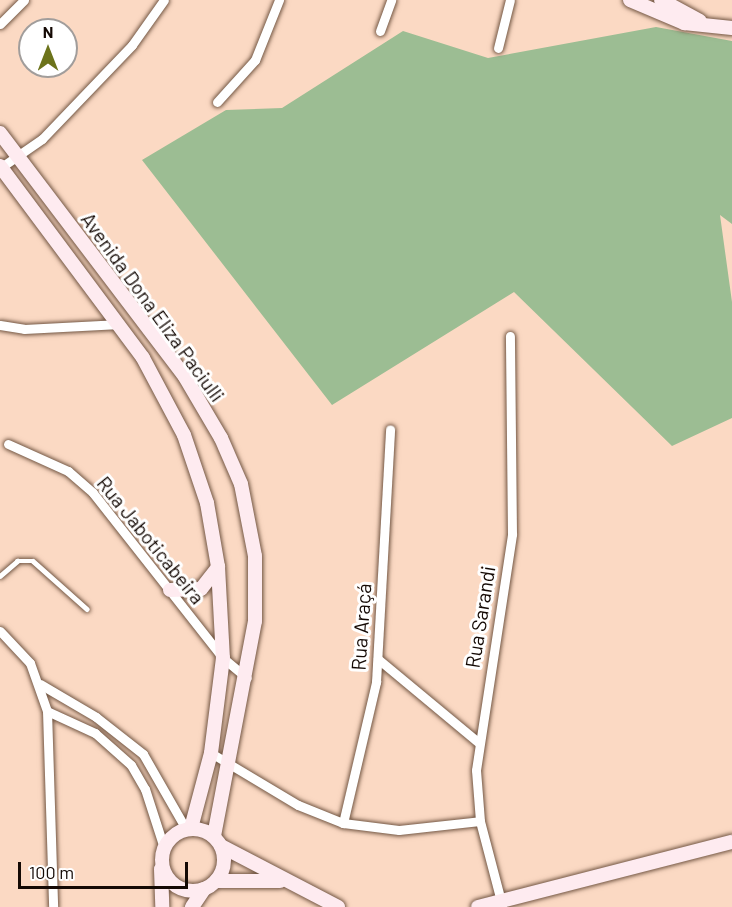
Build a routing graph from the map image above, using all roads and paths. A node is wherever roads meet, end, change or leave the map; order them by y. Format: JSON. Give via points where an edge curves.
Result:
{"nodes":[{"id":1,"x":24,"y":0,"type":"edge"},
{"id":2,"x":164,"y":0,"type":"edge"},
{"id":3,"x":279,"y":0,"type":"edge"},
{"id":4,"x":391,"y":0,"type":"edge"},
{"id":5,"x":510,"y":0,"type":"edge"},
{"id":6,"x":630,"y":0,"type":"edge"},
{"id":7,"x":661,"y":0,"type":"edge"},
{"id":8,"x":0,"y":24,"type":"edge"},
{"id":9,"x":713,"y":28,"type":"junction"},
{"id":10,"x":732,"y":28,"type":"edge"},
{"id":11,"x":380,"y":31,"type":"dead end"},
{"id":12,"x":498,"y":48,"type":"dead end"},
{"id":13,"x":217,"y":102,"type":"dead end"},
{"id":14,"x":0,"y":133,"type":"edge"},
{"id":15,"x":19,"y":159,"type":"junction"},
{"id":16,"x":0,"y":167,"type":"edge"},
{"id":17,"x":120,"y":324,"type":"junction"},
{"id":18,"x":0,"y":325,"type":"edge"},
{"id":19,"x":510,"y":336,"type":"dead end"},
{"id":20,"x":390,"y":429,"type":"dead end"},
{"id":21,"x":8,"y":444,"type":"dead end"},
{"id":22,"x":218,"y":567,"type":"junction"},
{"id":23,"x":0,"y":576,"type":"edge"},
{"id":24,"x":170,"y":590,"type":"junction"},
{"id":25,"x":87,"y":609,"type":"dead end"},
{"id":26,"x":0,"y":631,"type":"edge"},
{"id":27,"x":223,"y":658,"type":"junction"},
{"id":28,"x":378,"y":659,"type":"junction"},
{"id":29,"x":247,"y":678,"type":"junction"},
{"id":30,"x":40,"y":684,"type":"junction"},
{"id":31,"x":47,"y":711,"type":"junction"},
{"id":32,"x":478,"y":742,"type":"junction"},
{"id":33,"x":211,"y":753,"type":"junction"},
{"id":34,"x":228,"y":763,"type":"junction"},
{"id":35,"x":480,"y":821,"type":"junction"},
{"id":36,"x":343,"y":823,"type":"junction"},
{"id":37,"x":189,"y":829,"type":"junction"},
{"id":38,"x":218,"y":841,"type":"junction"},
{"id":39,"x":732,"y":842,"type":"edge"},
{"id":40,"x":162,"y":854,"type":"junction"},
{"id":41,"x":216,"y":881,"type":"junction"},
{"id":42,"x":286,"y":881,"type":"junction"},
{"id":43,"x":204,"y":889,"type":"junction"},
{"id":44,"x":502,"y":904,"type":"edge"},
{"id":45,"x":53,"y":907,"type":"edge"},
{"id":46,"x":162,"y":907,"type":"edge"},
{"id":47,"x":192,"y":907,"type":"edge"},
{"id":48,"x":338,"y":907,"type":"edge"},
{"id":49,"x":478,"y":907,"type":"edge"}],
"edges":[{"from":1,"to":8,"type":"street"},
{"from":2,"to":15,"type":"street","via":[[132,45]]},
{"from":3,"to":13,"type":"street","via":[[255,60]]},
{"from":4,"to":11,"type":"street"},
{"from":5,"to":12,"type":"street"},
{"from":6,"to":9,"type":"street","via":[[670,19]]},
{"from":7,"to":9,"type":"street"},
{"from":9,"to":10,"type":"street"},
{"from":14,"to":15,"type":"street","name":"Avenida Dona Eliza Paciulli"},
{"from":15,"to":16,"type":"street"},
{"from":15,"to":29,"type":"street","name":"Avenida Dona Eliza Paciulli","via":[[185,377],[231,460],[248,509],[255,555],[255,621]]},
{"from":16,"to":17,"type":"street","name":"Avenida Dona Eliza Paciulli"},
{"from":17,"to":18,"type":"street","via":[[24,329]]},
{"from":17,"to":22,"type":"street","name":"Avenida Dona Eliza Paciulli","via":[[156,380],[184,435],[207,503]]},
{"from":19,"to":32,"type":"street","name":"Rua Sarandi","via":[[512,534]]},
{"from":20,"to":28,"type":"street","name":"Rua Araçá"},
{"from":21,"to":24,"type":"street","name":"Rua Jaboticabeira","via":[[68,471],[93,493]]},
{"from":22,"to":24,"type":"street","via":[[201,589]]},
{"from":22,"to":27,"type":"street","name":"Avenida Dona Eliza Paciulli"},
{"from":23,"to":25,"type":"lane","via":[[17,561],[33,561]]},
{"from":24,"to":27,"type":"street","name":"Rua Jaboticabeira"},
{"from":26,"to":30,"type":"street","via":[[30,663]]},
{"from":27,"to":29,"type":"street","name":"Rua Jaboticabeira"},
{"from":27,"to":33,"type":"street","name":"Avenida Dona Eliza Paciulli"},
{"from":28,"to":32,"type":"street"},
{"from":28,"to":36,"type":"street","name":"Rua Araçá"},
{"from":29,"to":34,"type":"street","name":"Avenida Dona Eliza Paciulli"},
{"from":30,"to":31,"type":"street"},
{"from":30,"to":37,"type":"street","via":[[96,717],[143,754]]},
{"from":31,"to":40,"type":"street","via":[[95,733],[131,765],[145,789]]},
{"from":31,"to":45,"type":"street"},
{"from":32,"to":35,"type":"street","name":"Rua Sarandi"},
{"from":33,"to":34,"type":"street"},
{"from":33,"to":37,"type":"street","name":"Avenida Dona Eliza Paciulli"},
{"from":34,"to":36,"type":"street","via":[[298,805]]},
{"from":34,"to":38,"type":"street","name":"Avenida Dona Eliza Paciulli"},
{"from":35,"to":36,"type":"street","via":[[399,830]]},
{"from":35,"to":44,"type":"street","name":"Rua Sarandi"},
{"from":37,"to":38,"type":"street"},
{"from":37,"to":40,"type":"street"},
{"from":38,"to":41,"type":"street","via":[[224,858]]},
{"from":38,"to":42,"type":"street"},
{"from":39,"to":44,"type":"street"},
{"from":40,"to":43,"type":"street","via":[[175,886]]},
{"from":40,"to":46,"type":"street"},
{"from":41,"to":42,"type":"street"},
{"from":41,"to":43,"type":"street"},
{"from":42,"to":48,"type":"street"},
{"from":43,"to":47,"type":"street"},
{"from":44,"to":49,"type":"street"}]}
